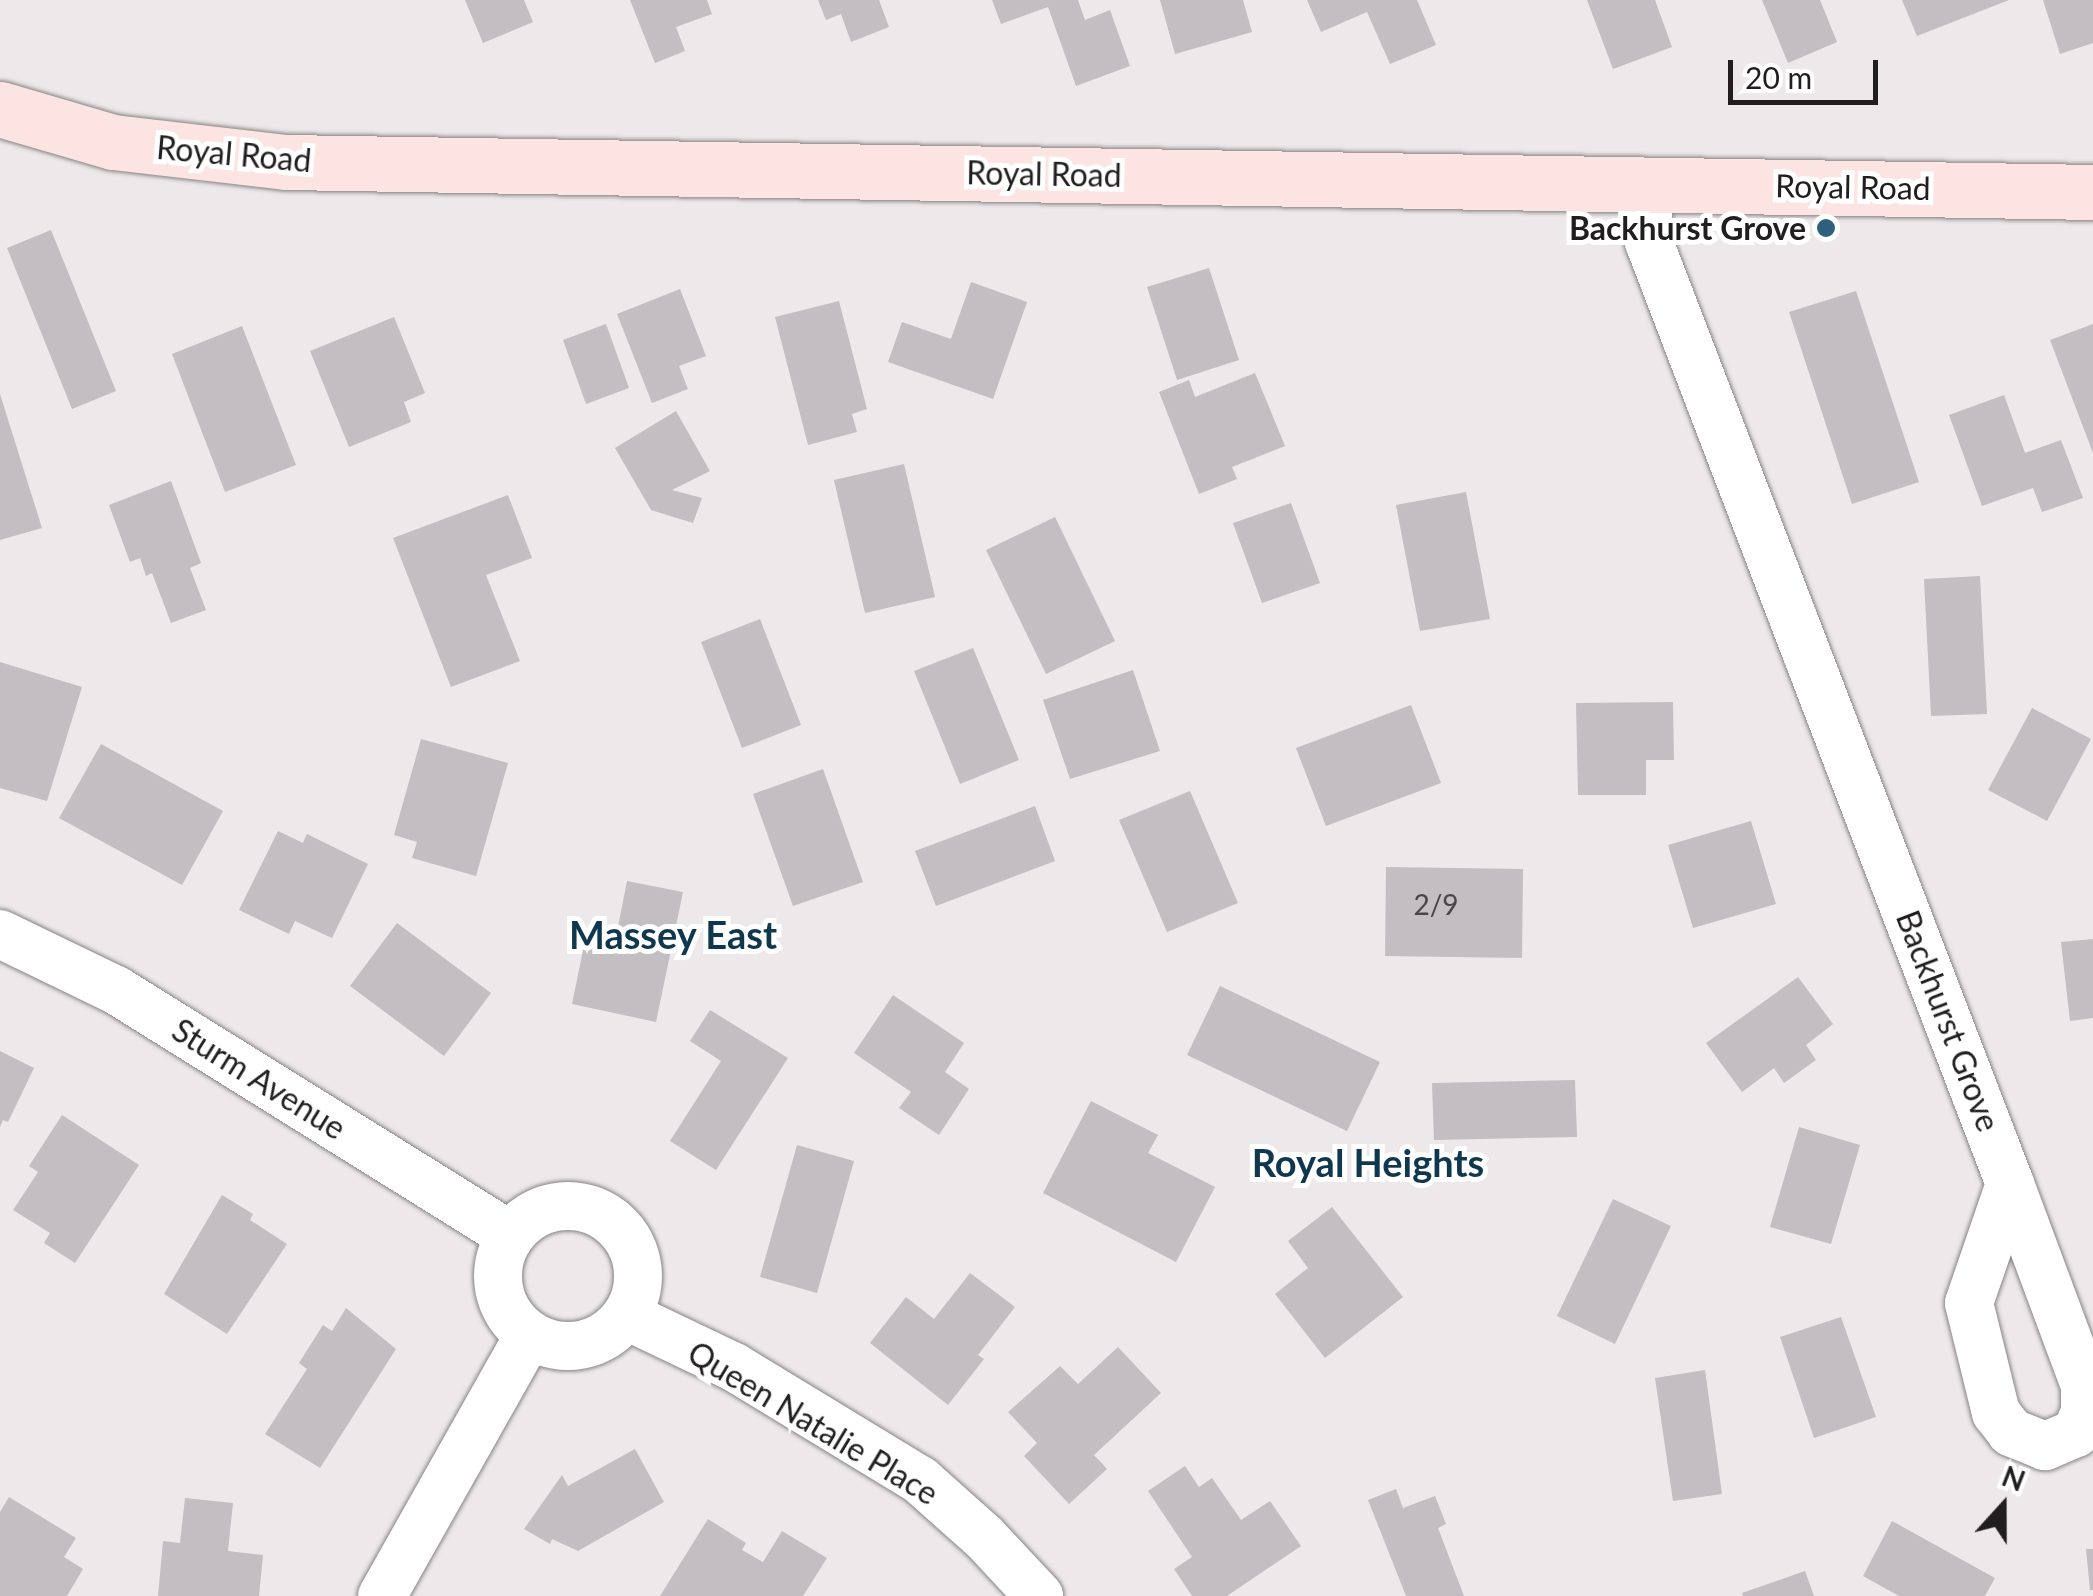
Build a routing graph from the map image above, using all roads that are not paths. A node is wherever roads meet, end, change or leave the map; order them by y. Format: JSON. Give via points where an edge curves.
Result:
{"nodes":[{"id":1,"x":0,"y":109,"type":"edge"},
{"id":2,"x":1648,"y":183,"type":"junction"},
{"id":3,"x":2093,"y":192,"type":"edge"},
{"id":4,"x":0,"y":934,"type":"edge"},
{"id":5,"x":2010,"y":1184,"type":"junction"},
{"id":6,"x":510,"y":1236,"type":"junction"},
{"id":7,"x":626,"y":1316,"type":"junction"},
{"id":8,"x":529,"y":1334,"type":"junction"},
{"id":9,"x":1034,"y":1593,"type":"edge"},
{"id":10,"x":382,"y":1596,"type":"edge"}],
"edges":[{"from":1,"to":2,"type":"street","name":"Royal Road","via":[[112,142],[286,162]]},
{"from":2,"to":3,"type":"street","name":"Royal Road"},
{"from":2,"to":5,"type":"street","name":"Backhurst Grove","via":[[1649,242]]},
{"from":4,"to":6,"type":"street","name":"Sturm Avenue","via":[[116,990]]},
{"from":5,"to":5,"type":"street","name":"Backhurst Grove","via":[[2085,1386],[2076,1433],[2045,1446],[2011,1432],[1996,1413],[1969,1303]]},
{"from":6,"to":7,"type":"street","via":[[524,1221],[560,1207],[580,1207],[616,1224],[628,1240],[638,1278]]},
{"from":6,"to":8,"type":"street","via":[[499,1262],[499,1289],[510,1315]]},
{"from":7,"to":8,"type":"street","via":[[592,1342],[571,1346]]},
{"from":7,"to":9,"type":"street","name":"Queen Natalie Place","via":[[734,1367],[920,1480]]},
{"from":8,"to":10,"type":"street"}]}
